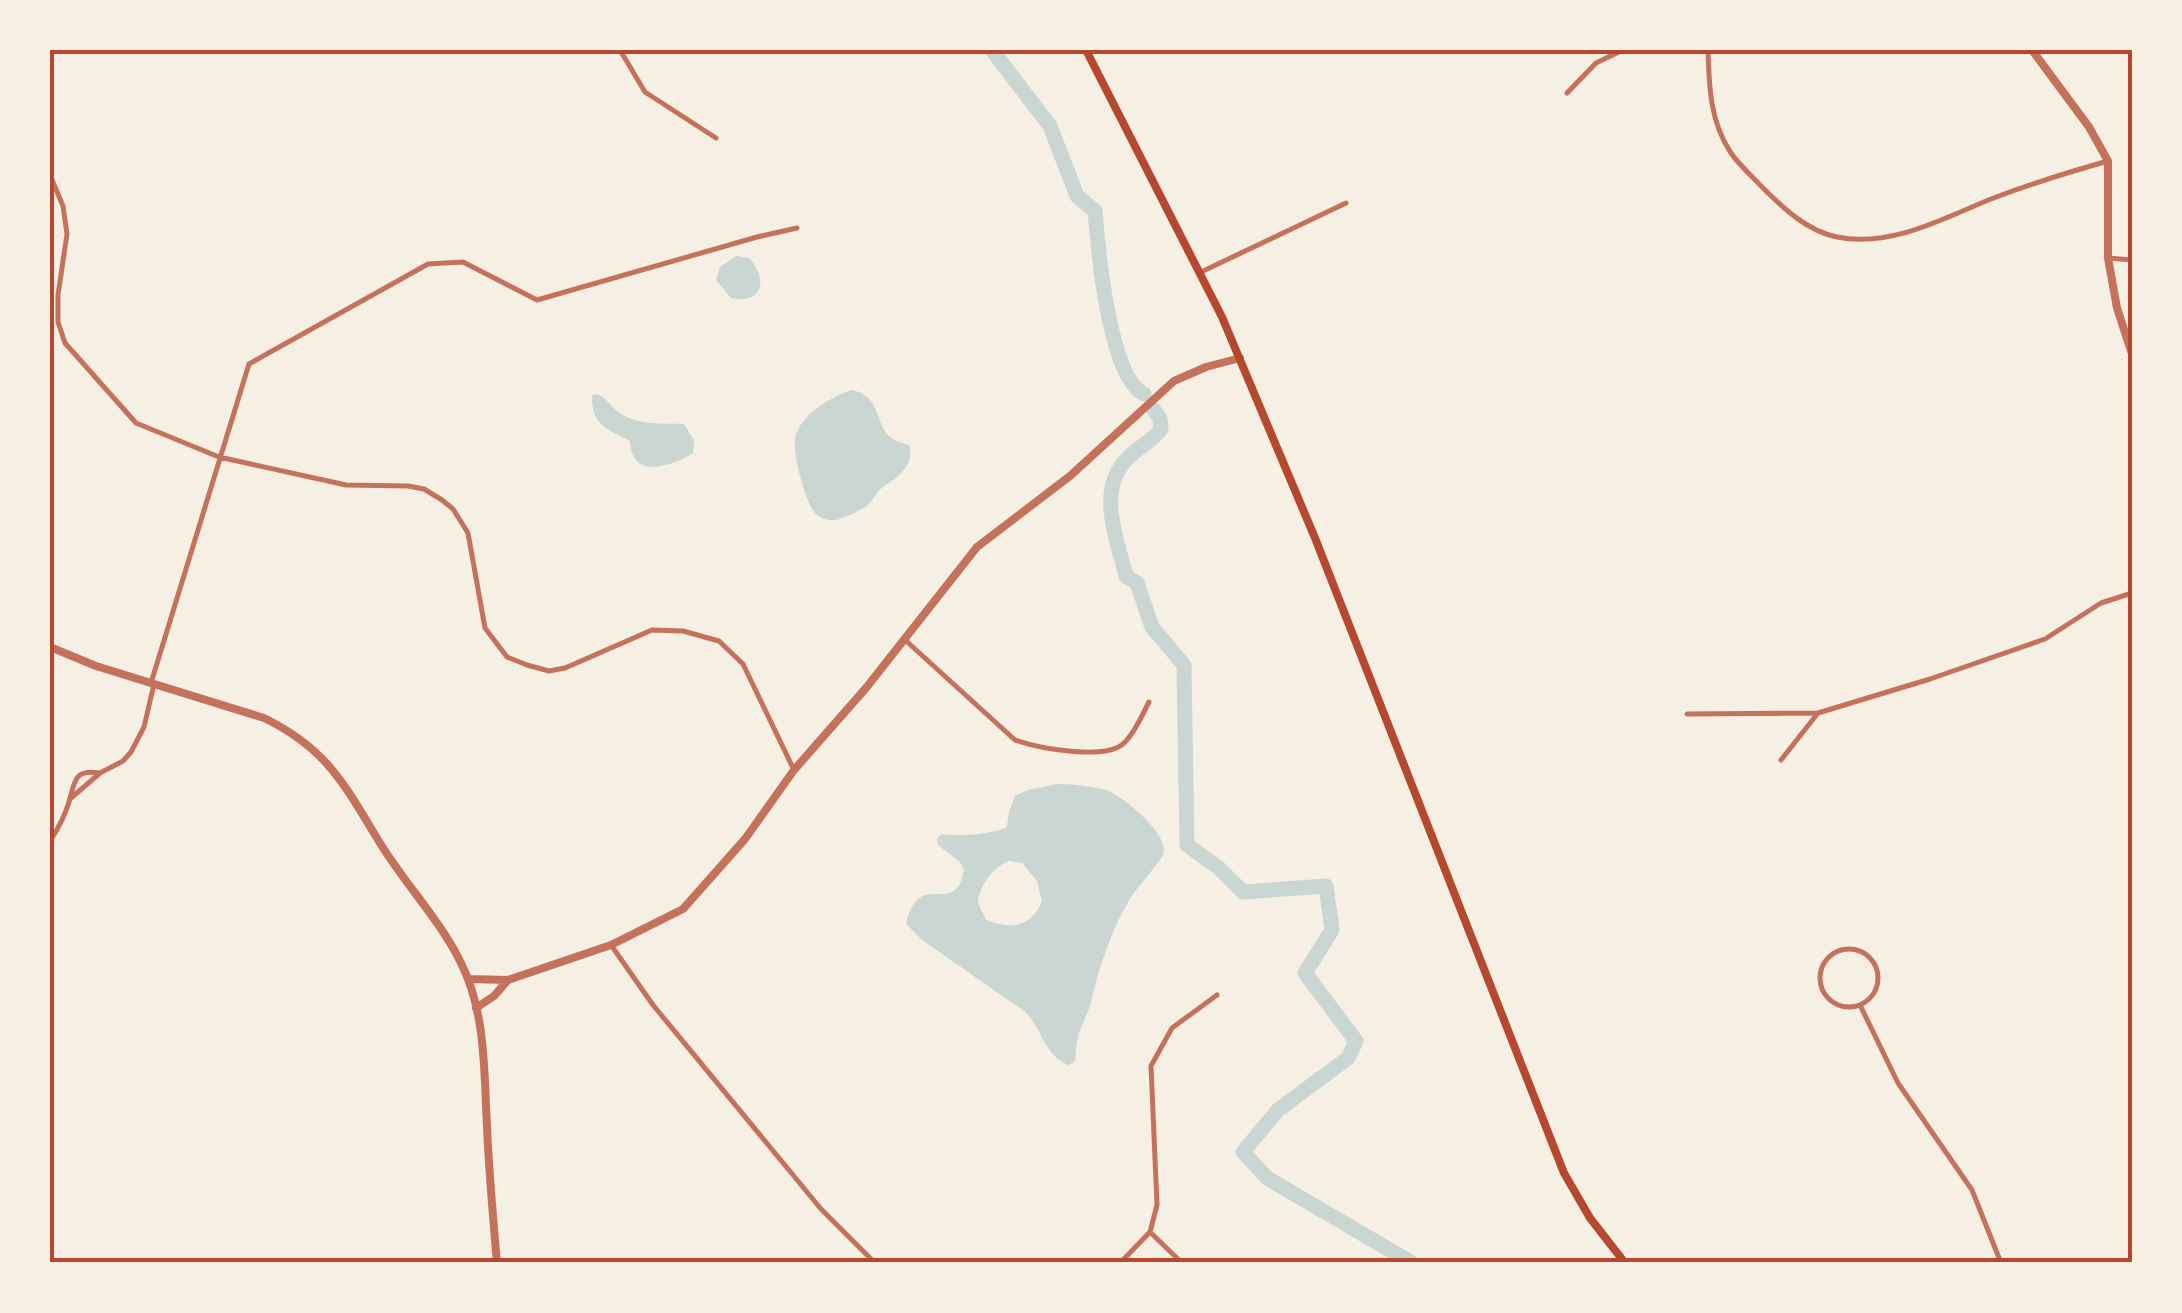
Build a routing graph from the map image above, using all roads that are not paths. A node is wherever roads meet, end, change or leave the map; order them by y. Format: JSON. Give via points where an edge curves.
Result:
{"nodes":[{"id":1,"x":313,"y":50,"type":"edge"},
{"id":2,"x":620,"y":50,"type":"edge"},
{"id":3,"x":1086,"y":50,"type":"edge"},
{"id":4,"x":1623,"y":50,"type":"edge"},
{"id":5,"x":1708,"y":50,"type":"edge"},
{"id":6,"x":2032,"y":50,"type":"edge"},
{"id":7,"x":323,"y":51,"type":"edge"},
{"id":8,"x":1567,"y":94,"type":"dead end"},
{"id":9,"x":716,"y":138,"type":"dead end"},
{"id":10,"x":2108,"y":161,"type":"junction"},
{"id":11,"x":50,"y":175,"type":"edge"},
{"id":12,"x":1346,"y":204,"type":"dead end"},
{"id":13,"x":797,"y":228,"type":"dead end"},
{"id":14,"x":2108,"y":258,"type":"junction"},
{"id":15,"x":2132,"y":260,"type":"edge"},
{"id":16,"x":1199,"y":273,"type":"junction"},
{"id":17,"x":2132,"y":354,"type":"edge"},
{"id":18,"x":1240,"y":358,"type":"junction"},
{"id":19,"x":219,"y":458,"type":"junction"},
{"id":20,"x":2132,"y":594,"type":"edge"},
{"id":21,"x":904,"y":640,"type":"junction"},
{"id":22,"x":50,"y":647,"type":"edge"},
{"id":23,"x":152,"y":684,"type":"junction"},
{"id":24,"x":1149,"y":702,"type":"dead end"},
{"id":25,"x":1687,"y":714,"type":"dead end"},
{"id":26,"x":1818,"y":714,"type":"junction"},
{"id":27,"x":1781,"y":760,"type":"dead end"},
{"id":28,"x":794,"y":770,"type":"junction"},
{"id":29,"x":100,"y":772,"type":"junction"},
{"id":30,"x":71,"y":798,"type":"junction"},
{"id":31,"x":50,"y":841,"type":"edge"},
{"id":32,"x":611,"y":946,"type":"junction"},
{"id":33,"x":468,"y":979,"type":"junction"},
{"id":34,"x":508,"y":980,"type":"junction"},
{"id":35,"x":1217,"y":995,"type":"dead end"},
{"id":36,"x":1860,"y":1005,"type":"junction"},
{"id":37,"x":476,"y":1008,"type":"junction"},
{"id":38,"x":1150,"y":1232,"type":"junction"},
{"id":39,"x":497,"y":1263,"type":"edge"},
{"id":40,"x":875,"y":1263,"type":"edge"},
{"id":41,"x":1120,"y":1263,"type":"edge"},
{"id":42,"x":1182,"y":1263,"type":"edge"},
{"id":43,"x":1625,"y":1263,"type":"edge"},
{"id":44,"x":2000,"y":1263,"type":"edge"}],
"edges":[{"from":1,"to":7,"type":"street"},
{"from":2,"to":9,"type":"street","via":[[645,92]]},
{"from":3,"to":16,"type":"main road"},
{"from":4,"to":8,"type":"street","via":[[1596,63]]},
{"from":5,"to":10,"type":"street","via":[[1716,125],[1732,155],[1802,222],[1836,237],[1912,231]]},
{"from":6,"to":10,"type":"street"},
{"from":10,"to":14,"type":"street"},
{"from":11,"to":19,"type":"street","via":[[66,234],[58,295],[65,342],[136,423]]},
{"from":12,"to":16,"type":"street"},
{"from":13,"to":19,"type":"street","via":[[537,300],[463,262],[428,264],[249,364]]},
{"from":14,"to":15,"type":"street"},
{"from":14,"to":17,"type":"street"},
{"from":16,"to":18,"type":"main road"},
{"from":18,"to":21,"type":"street","via":[[1174,380],[1070,476],[978,547]]},
{"from":18,"to":43,"type":"main road","via":[[1556,1155],[1574,1193]]},
{"from":19,"to":23,"type":"street"},
{"from":19,"to":28,"type":"street","via":[[346,485],[424,489],[442,500],[468,533],[484,628],[507,657],[528,665],[564,668],[652,630],[719,641],[743,664]]},
{"from":20,"to":26,"type":"street","via":[[2101,603],[2045,638]]},
{"from":21,"to":24,"type":"street","via":[[1029,745],[1114,750]]},
{"from":21,"to":28,"type":"street"},
{"from":22,"to":23,"type":"street"},
{"from":23,"to":29,"type":"street","via":[[132,752]]},
{"from":23,"to":33,"type":"street","via":[[264,718],[316,751]]},
{"from":25,"to":26,"type":"street"},
{"from":26,"to":27,"type":"street"},
{"from":28,"to":32,"type":"street","via":[[745,840],[683,910]]},
{"from":29,"to":30,"type":"street"},
{"from":29,"to":30,"type":"street","via":[[78,776]]},
{"from":30,"to":31,"type":"street"},
{"from":32,"to":34,"type":"street"},
{"from":32,"to":40,"type":"street","via":[[821,1209]]},
{"from":33,"to":34,"type":"street"},
{"from":33,"to":37,"type":"street"},
{"from":34,"to":37,"type":"street"},
{"from":35,"to":38,"type":"street","via":[[1172,1028],[1151,1066],[1157,1206]]},
{"from":36,"to":36,"type":"street","via":[[1837,1004],[1821,987],[1823,964],[1841,950],[1865,953],[1877,968],[1877,987]]},
{"from":36,"to":44,"type":"street","via":[[1898,1083],[1972,1190]]},
{"from":37,"to":39,"type":"street"},
{"from":38,"to":41,"type":"street"},
{"from":38,"to":42,"type":"street"}]}
